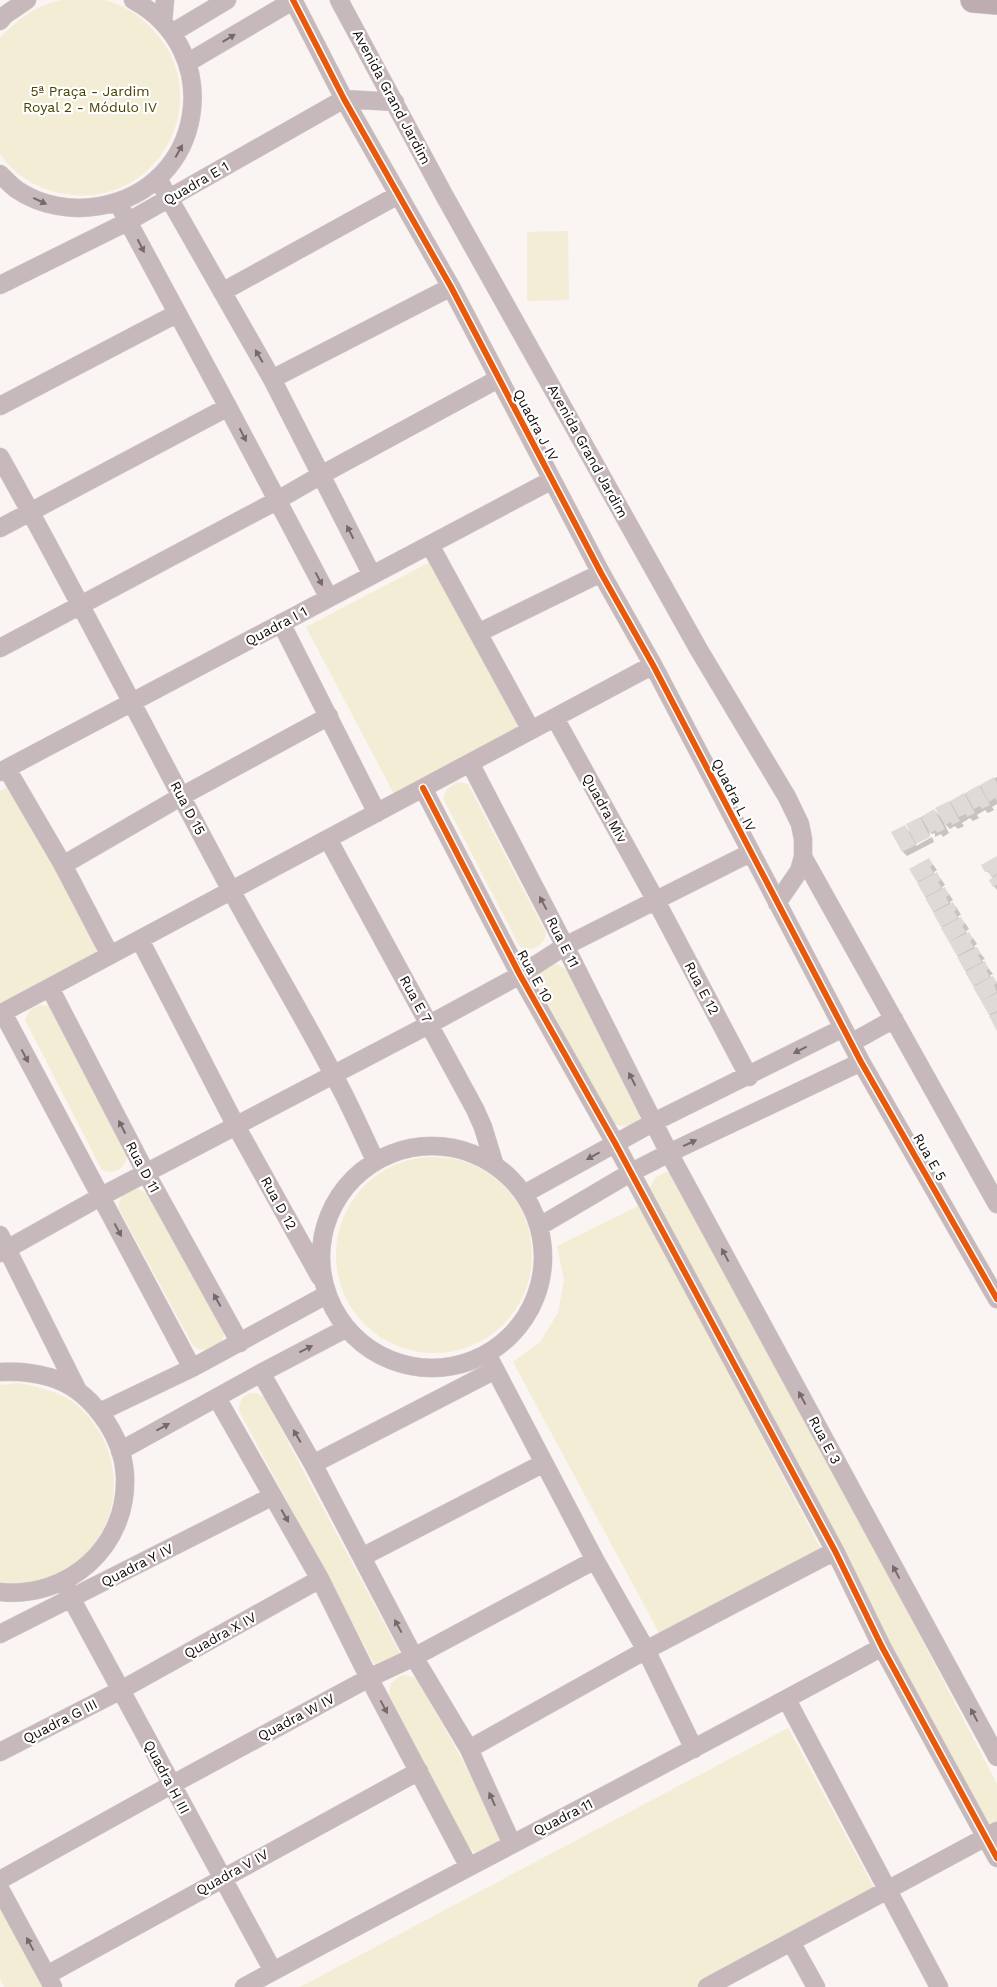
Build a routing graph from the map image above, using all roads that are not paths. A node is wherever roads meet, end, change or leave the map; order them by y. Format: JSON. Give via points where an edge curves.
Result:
{"nodes":[{"id":1,"x":27,"y":0,"type":"edge"},
{"id":2,"x":133,"y":0,"type":"edge"},
{"id":3,"x":165,"y":0,"type":"edge"},
{"id":4,"x":228,"y":0,"type":"edge"},
{"id":5,"x":294,"y":0,"type":"edge"},
{"id":6,"x":339,"y":0,"type":"edge"},
{"id":7,"x":973,"y":0,"type":"edge"},
{"id":8,"x":997,"y":2,"type":"edge"},
{"id":9,"x":2,"y":14,"type":"edge"},
{"id":10,"x":168,"y":28,"type":"junction"},
{"id":11,"x":188,"y":63,"type":"junction"},
{"id":12,"x":344,"y":98,"type":"junction"},
{"id":13,"x":395,"y":102,"type":"junction"},
{"id":14,"x":0,"y":174,"type":"edge"},
{"id":15,"x":158,"y":179,"type":"junction"},
{"id":16,"x":398,"y":195,"type":"junction"},
{"id":17,"x":168,"y":198,"type":"junction"},
{"id":18,"x":118,"y":203,"type":"junction"},
{"id":19,"x":129,"y":222,"type":"junction"},
{"id":20,"x":0,"y":285,"type":"edge"},
{"id":21,"x":450,"y":287,"type":"junction"},
{"id":22,"x":222,"y":292,"type":"junction"},
{"id":23,"x":176,"y":314,"type":"junction"},
{"id":24,"x":272,"y":378,"type":"junction"},
{"id":25,"x":498,"y":379,"type":"junction"},
{"id":26,"x":0,"y":406,"type":"edge"},
{"id":27,"x":228,"y":407,"type":"junction"},
{"id":28,"x":0,"y":457,"type":"edge"},
{"id":29,"x":321,"y":475,"type":"junction"},
{"id":30,"x":552,"y":480,"type":"junction"},
{"id":31,"x":276,"y":501,"type":"junction"},
{"id":32,"x":30,"y":511,"type":"junction"},
{"id":33,"x":0,"y":528,"type":"edge"},
{"id":34,"x":430,"y":545,"type":"junction"},
{"id":35,"x":602,"y":573,"type":"junction"},
{"id":36,"x":372,"y":576,"type":"junction"},
{"id":37,"x":329,"y":598,"type":"junction"},
{"id":38,"x":81,"y":605,"type":"junction"},
{"id":39,"x":281,"y":623,"type":"junction"},
{"id":40,"x":478,"y":633,"type":"junction"},
{"id":41,"x":0,"y":648,"type":"edge"},
{"id":42,"x":653,"y":665,"type":"junction"},
{"id":43,"x":131,"y":703,"type":"junction"},
{"id":44,"x":329,"y":716,"type":"junction"},
{"id":45,"x":555,"y":718,"type":"junction"},
{"id":46,"x":531,"y":730,"type":"junction"},
{"id":47,"x":470,"y":763,"type":"junction"},
{"id":48,"x":3,"y":770,"type":"edge"},
{"id":49,"x":423,"y":788,"type":"junction"},
{"id":50,"x":182,"y":796,"type":"junction"},
{"id":51,"x":377,"y":813,"type":"junction"},
{"id":52,"x":328,"y":839,"type":"junction"},
{"id":53,"x":750,"y":853,"type":"junction"},
{"id":54,"x":803,"y":857,"type":"junction"},
{"id":55,"x":63,"y":865,"type":"junction"},
{"id":56,"x":232,"y":891,"type":"junction"},
{"id":57,"x":655,"y":899,"type":"junction"},
{"id":58,"x":777,"y":903,"type":"junction"},
{"id":59,"x":140,"y":940,"type":"junction"},
{"id":60,"x":565,"y":946,"type":"junction"},
{"id":61,"x":110,"y":956,"type":"junction"},
{"id":62,"x":520,"y":975,"type":"junction"},
{"id":63,"x":50,"y":988,"type":"junction"},
{"id":64,"x":1,"y":1014,"type":"edge"},
{"id":65,"x":894,"y":1019,"type":"junction"},
{"id":66,"x":430,"y":1024,"type":"junction"},
{"id":67,"x":847,"y":1035,"type":"junction"},
{"id":68,"x":861,"y":1062,"type":"junction"},
{"id":69,"x":334,"y":1075,"type":"junction"},
{"id":70,"x":749,"y":1076,"type":"junction"},
{"id":71,"x":654,"y":1122,"type":"junction"},
{"id":72,"x":236,"y":1126,"type":"junction"},
{"id":73,"x":615,"y":1143,"type":"junction"},
{"id":74,"x":670,"y":1153,"type":"junction"},
{"id":75,"x":375,"y":1160,"type":"junction"},
{"id":76,"x":494,"y":1164,"type":"junction"},
{"id":77,"x":146,"y":1173,"type":"junction"},
{"id":78,"x":630,"y":1173,"type":"junction"},
{"id":79,"x":524,"y":1194,"type":"junction"},
{"id":80,"x":100,"y":1197,"type":"junction"},
{"id":81,"x":997,"y":1204,"type":"edge"},
{"id":82,"x":540,"y":1226,"type":"junction"},
{"id":83,"x":3,"y":1246,"type":"edge"},
{"id":84,"x":324,"y":1287,"type":"junction"},
{"id":85,"x":997,"y":1299,"type":"edge"},
{"id":86,"x":346,"y":1329,"type":"junction"},
{"id":87,"x":240,"y":1343,"type":"junction"},
{"id":88,"x":492,"y":1363,"type":"junction"},
{"id":89,"x":192,"y":1368,"type":"junction"},
{"id":90,"x":0,"y":1372,"type":"edge"},
{"id":91,"x":261,"y":1372,"type":"junction"},
{"id":92,"x":78,"y":1391,"type":"junction"},
{"id":93,"x":218,"y":1398,"type":"junction"},
{"id":94,"x":100,"y":1412,"type":"junction"},
{"id":95,"x":120,"y":1451,"type":"junction"},
{"id":96,"x":544,"y":1463,"type":"junction"},
{"id":97,"x":313,"y":1464,"type":"junction"},
{"id":98,"x":274,"y":1496,"type":"junction"},
{"id":99,"x":834,"y":1551,"type":"junction"},
{"id":100,"x":362,"y":1557,"type":"junction"},
{"id":101,"x":596,"y":1560,"type":"junction"},
{"id":102,"x":320,"y":1580,"type":"junction"},
{"id":103,"x":64,"y":1581,"type":"junction"},
{"id":104,"x":0,"y":1592,"type":"edge"},
{"id":105,"x":71,"y":1598,"type":"junction"},
{"id":106,"x":0,"y":1634,"type":"edge"},
{"id":107,"x":882,"y":1647,"type":"junction"},
{"id":108,"x":646,"y":1650,"type":"junction"},
{"id":109,"x":414,"y":1657,"type":"junction"},
{"id":110,"x":369,"y":1678,"type":"junction"},
{"id":111,"x":121,"y":1690,"type":"junction"},
{"id":112,"x":787,"y":1700,"type":"junction"},
{"id":113,"x":469,"y":1749,"type":"junction"},
{"id":114,"x":694,"y":1749,"type":"junction"},
{"id":115,"x":0,"y":1752,"type":"edge"},
{"id":116,"x":997,"y":1757,"type":"edge"},
{"id":117,"x":419,"y":1772,"type":"junction"},
{"id":118,"x":171,"y":1785,"type":"junction"},
{"id":119,"x":992,"y":1834,"type":"edge"},
{"id":120,"x":512,"y":1844,"type":"junction"},
{"id":121,"x":997,"y":1858,"type":"edge"},
{"id":122,"x":469,"y":1866,"type":"junction"},
{"id":123,"x":223,"y":1878,"type":"junction"},
{"id":124,"x":0,"y":1880,"type":"edge"},
{"id":125,"x":0,"y":1889,"type":"edge"},
{"id":126,"x":887,"y":1890,"type":"junction"},
{"id":127,"x":791,"y":1942,"type":"junction"},
{"id":128,"x":273,"y":1971,"type":"junction"},
{"id":129,"x":50,"y":1981,"type":"edge"},
{"id":130,"x":244,"y":1987,"type":"edge"},
{"id":131,"x":707,"y":1987,"type":"edge"},
{"id":132,"x":816,"y":1987,"type":"edge"},
{"id":133,"x":939,"y":1987,"type":"edge"}],
"edges":[{"from":1,"to":9,"type":"street"},
{"from":2,"to":10,"type":"street","via":[[145,6]]},
{"from":3,"to":10,"type":"street"},
{"from":4,"to":10,"type":"street"},
{"from":11,"to":5,"type":"street","one_way":true},
{"from":5,"to":12,"type":"street","name":"Quadra J IV"},
{"from":6,"to":13,"type":"street","name":"Avenida Grand Jardim"},
{"from":7,"to":8,"type":"street"},
{"from":10,"to":11,"type":"street"},
{"from":15,"to":11,"type":"street","one_way":true,"via":[[172,163],[190,125],[193,105]]},
{"from":12,"to":13,"type":"street"},
{"from":12,"to":16,"type":"street","name":"Quadra J IV"},
{"from":12,"to":17,"type":"street","name":"Quadra E 1"},
{"from":13,"to":54,"type":"street","name":"Avenida Grand Jardim","via":[[694,641],[786,797],[800,824]]},
{"from":14,"to":18,"type":"street","one_way":true,"via":[[17,190],[48,205],[83,209]]},
{"from":15,"to":17,"type":"street"},
{"from":15,"to":18,"type":"street"},
{"from":16,"to":21,"type":"street","name":"Quadra J IV"},
{"from":16,"to":22,"type":"street"},
{"from":17,"to":19,"type":"street","name":"Quadra E 1"},
{"from":17,"to":22,"type":"street"},
{"from":18,"to":19,"type":"street"},
{"from":19,"to":20,"type":"street","name":"Quadra E 1"},
{"from":19,"to":23,"type":"street","one_way":true},
{"from":21,"to":24,"type":"street"},
{"from":21,"to":25,"type":"street","name":"Quadra J IV"},
{"from":24,"to":22,"type":"street","one_way":true},
{"from":23,"to":26,"type":"street"},
{"from":23,"to":27,"type":"street"},
{"from":24,"to":29,"type":"street"},
{"from":25,"to":29,"type":"street"},
{"from":25,"to":30,"type":"street","name":"Quadra J IV"},
{"from":27,"to":31,"type":"street","one_way":true},
{"from":27,"to":32,"type":"street"},
{"from":28,"to":32,"type":"street","name":"Rua D 15"},
{"from":29,"to":31,"type":"street"},
{"from":36,"to":29,"type":"street","one_way":true},
{"from":30,"to":34,"type":"street","name":"Quadra I 1"},
{"from":30,"to":35,"type":"street","name":"Quadra J IV"},
{"from":31,"to":37,"type":"street","one_way":true},
{"from":31,"to":38,"type":"street"},
{"from":32,"to":33,"type":"street"},
{"from":32,"to":38,"type":"street","name":"Rua D 15"},
{"from":34,"to":36,"type":"street","name":"Quadra I 1"},
{"from":34,"to":40,"type":"street"},
{"from":35,"to":40,"type":"street"},
{"from":35,"to":42,"type":"street","name":"Quadra L IV"},
{"from":36,"to":37,"type":"street","name":"Quadra I 1"},
{"from":37,"to":39,"type":"street","name":"Quadra I 1"},
{"from":38,"to":41,"type":"street"},
{"from":38,"to":43,"type":"street","name":"Rua D 15"},
{"from":39,"to":43,"type":"street","name":"Quadra I 1"},
{"from":39,"to":44,"type":"street"},
{"from":40,"to":46,"type":"street"},
{"from":42,"to":45,"type":"street"},
{"from":42,"to":53,"type":"street","name":"Quadra L IV"},
{"from":43,"to":48,"type":"street","name":"Quadra I 1"},
{"from":43,"to":50,"type":"street","name":"Rua D 15"},
{"from":44,"to":50,"type":"street"},
{"from":44,"to":51,"type":"street"},
{"from":45,"to":46,"type":"street"},
{"from":45,"to":57,"type":"street","name":"Quadra Miv"},
{"from":46,"to":47,"type":"street"},
{"from":47,"to":49,"type":"street"},
{"from":60,"to":47,"type":"street","name":"Rua E 11","one_way":true},
{"from":48,"to":55,"type":"street"},
{"from":49,"to":51,"type":"street"},
{"from":49,"to":62,"type":"street","name":"Rua E 10"},
{"from":50,"to":55,"type":"street"},
{"from":50,"to":56,"type":"street","name":"Rua D 15"},
{"from":51,"to":52,"type":"street"},
{"from":52,"to":56,"type":"street"},
{"from":52,"to":66,"type":"street","name":"Rua E 7"},
{"from":53,"to":57,"type":"street"},
{"from":53,"to":58,"type":"street","name":"Quadra L IV"},
{"from":54,"to":58,"type":"street","name":"Avenida Grand Jardim","via":[[799,871]]},
{"from":54,"to":65,"type":"street"},
{"from":55,"to":61,"type":"street"},
{"from":56,"to":59,"type":"street"},
{"from":56,"to":69,"type":"street","name":"Rua D 15"},
{"from":57,"to":60,"type":"street"},
{"from":57,"to":70,"type":"street","name":"Rua E 12"},
{"from":58,"to":67,"type":"street","name":"Quadra L IV"},
{"from":59,"to":61,"type":"street"},
{"from":59,"to":72,"type":"street","name":"Rua D 12"},
{"from":60,"to":62,"type":"street"},
{"from":71,"to":60,"type":"street","name":"Rua E 11","one_way":true},
{"from":61,"to":63,"type":"street"},
{"from":62,"to":66,"type":"street"},
{"from":62,"to":73,"type":"street","name":"Rua E 10"},
{"from":63,"to":64,"type":"street"},
{"from":77,"to":63,"type":"street","name":"Rua D 11","one_way":true},
{"from":64,"to":80,"type":"street","one_way":true},
{"from":65,"to":67,"type":"street"},
{"from":65,"to":81,"type":"street"},
{"from":66,"to":69,"type":"street"},
{"from":66,"to":76,"type":"street","name":"Rua E 7","via":[[475,1109]]},
{"from":67,"to":68,"type":"street","name":"Rua E 5"},
{"from":67,"to":70,"type":"street","one_way":true},
{"from":74,"to":68,"type":"street","one_way":true},
{"from":68,"to":85,"type":"street","name":"Rua E 5"},
{"from":69,"to":72,"type":"street"},
{"from":69,"to":75,"type":"street","name":"Rua D 15"},
{"from":70,"to":71,"type":"street"},
{"from":71,"to":73,"type":"street"},
{"from":71,"to":74,"type":"street","name":"Rua E 3"},
{"from":72,"to":77,"type":"street"},
{"from":72,"to":84,"type":"street","name":"Rua D 12"},
{"from":73,"to":78,"type":"street","name":"Rua E 10"},
{"from":73,"to":79,"type":"street","one_way":true},
{"from":74,"to":78,"type":"street"},
{"from":116,"to":74,"type":"street","name":"Rua E 3","one_way":true},
{"from":75,"to":76,"type":"street","via":[[414,1146],[456,1148]]},
{"from":75,"to":84,"type":"street","via":[[348,1182],[329,1211],[320,1245]]},
{"from":76,"to":79,"type":"street"},
{"from":77,"to":80,"type":"street"},
{"from":87,"to":77,"type":"street","name":"Rua D 11","one_way":true},
{"from":78,"to":82,"type":"street"},
{"from":78,"to":99,"type":"street","name":"Rua E 10"},
{"from":79,"to":82,"type":"street"},
{"from":80,"to":83,"type":"street"},
{"from":80,"to":89,"type":"street","one_way":true},
{"from":82,"to":88,"type":"street","via":[[544,1258],[539,1290],[526,1318],[504,1342]]},
{"from":83,"to":92,"type":"street"},
{"from":84,"to":86,"type":"street","name":"Rua D 12","via":[[334,1313]]},
{"from":84,"to":87,"type":"street"},
{"from":86,"to":88,"type":"street","name":"Rua D 12","via":[[363,1346],[406,1366],[430,1369]]},
{"from":91,"to":86,"type":"street","one_way":true},
{"from":87,"to":89,"type":"street"},
{"from":88,"to":96,"type":"street"},
{"from":88,"to":97,"type":"street"},
{"from":89,"to":94,"type":"street"},
{"from":90,"to":92,"type":"street","via":[[20,1371],[51,1377]]},
{"from":91,"to":93,"type":"street"},
{"from":97,"to":91,"type":"street","one_way":true},
{"from":92,"to":94,"type":"street"},
{"from":95,"to":93,"type":"street","one_way":true},
{"from":93,"to":98,"type":"street"},
{"from":94,"to":95,"type":"street"},
{"from":95,"to":103,"type":"street","via":[[125,1476],[123,1502],[116,1526],[86,1567]]},
{"from":96,"to":100,"type":"street"},
{"from":96,"to":101,"type":"street"},
{"from":97,"to":100,"type":"street"},
{"from":98,"to":102,"type":"street","one_way":true},
{"from":98,"to":105,"type":"street","name":"Quadra Y IV"},
{"from":99,"to":107,"type":"street","name":"Rua E 10"},
{"from":99,"to":108,"type":"street"},
{"from":109,"to":100,"type":"street","one_way":true},
{"from":101,"to":108,"type":"street"},
{"from":101,"to":109,"type":"street","name":"Quadra W IV"},
{"from":102,"to":110,"type":"street"},
{"from":102,"to":111,"type":"street","name":"Quadra X IV"},
{"from":103,"to":104,"type":"street","via":[[40,1590],[15,1594]]},
{"from":103,"to":105,"type":"street","name":"Quadra H III"},
{"from":105,"to":106,"type":"street","name":"Quadra Y IV"},
{"from":105,"to":111,"type":"street","name":"Quadra H III"},
{"from":107,"to":112,"type":"street","name":"Quadra 11"},
{"from":107,"to":119,"type":"street","name":"Rua E 10"},
{"from":108,"to":113,"type":"street"},
{"from":108,"to":114,"type":"street"},
{"from":109,"to":110,"type":"street","name":"Quadra W IV"},
{"from":109,"to":113,"type":"street"},
{"from":110,"to":117,"type":"street","one_way":true},
{"from":110,"to":118,"type":"street","name":"Quadra W IV"},
{"from":111,"to":115,"type":"street","name":"Quadra G III"},
{"from":111,"to":118,"type":"street","name":"Quadra H III"},
{"from":112,"to":114,"type":"street","name":"Quadra 11"},
{"from":112,"to":126,"type":"street"},
{"from":120,"to":113,"type":"street","one_way":true},
{"from":114,"to":120,"type":"street","name":"Quadra 11"},
{"from":117,"to":122,"type":"street"},
{"from":117,"to":123,"type":"street","name":"Quadra V IV"},
{"from":118,"to":123,"type":"street","name":"Quadra H III"},
{"from":118,"to":124,"type":"street","name":"Quadra W IV"},
{"from":119,"to":121,"type":"street","name":"Rua E 10"},
{"from":119,"to":126,"type":"street"},
{"from":120,"to":122,"type":"street","name":"Quadra 11"},
{"from":122,"to":128,"type":"street","name":"Quadra 11"},
{"from":123,"to":128,"type":"street","name":"Quadra H III"},
{"from":123,"to":129,"type":"street","name":"Quadra V IV"},
{"from":129,"to":125,"type":"street","one_way":true},
{"from":126,"to":127,"type":"street"},
{"from":126,"to":133,"type":"street"},
{"from":127,"to":131,"type":"street"},
{"from":127,"to":132,"type":"street"},
{"from":128,"to":130,"type":"street","name":"Quadra 11"}]}
